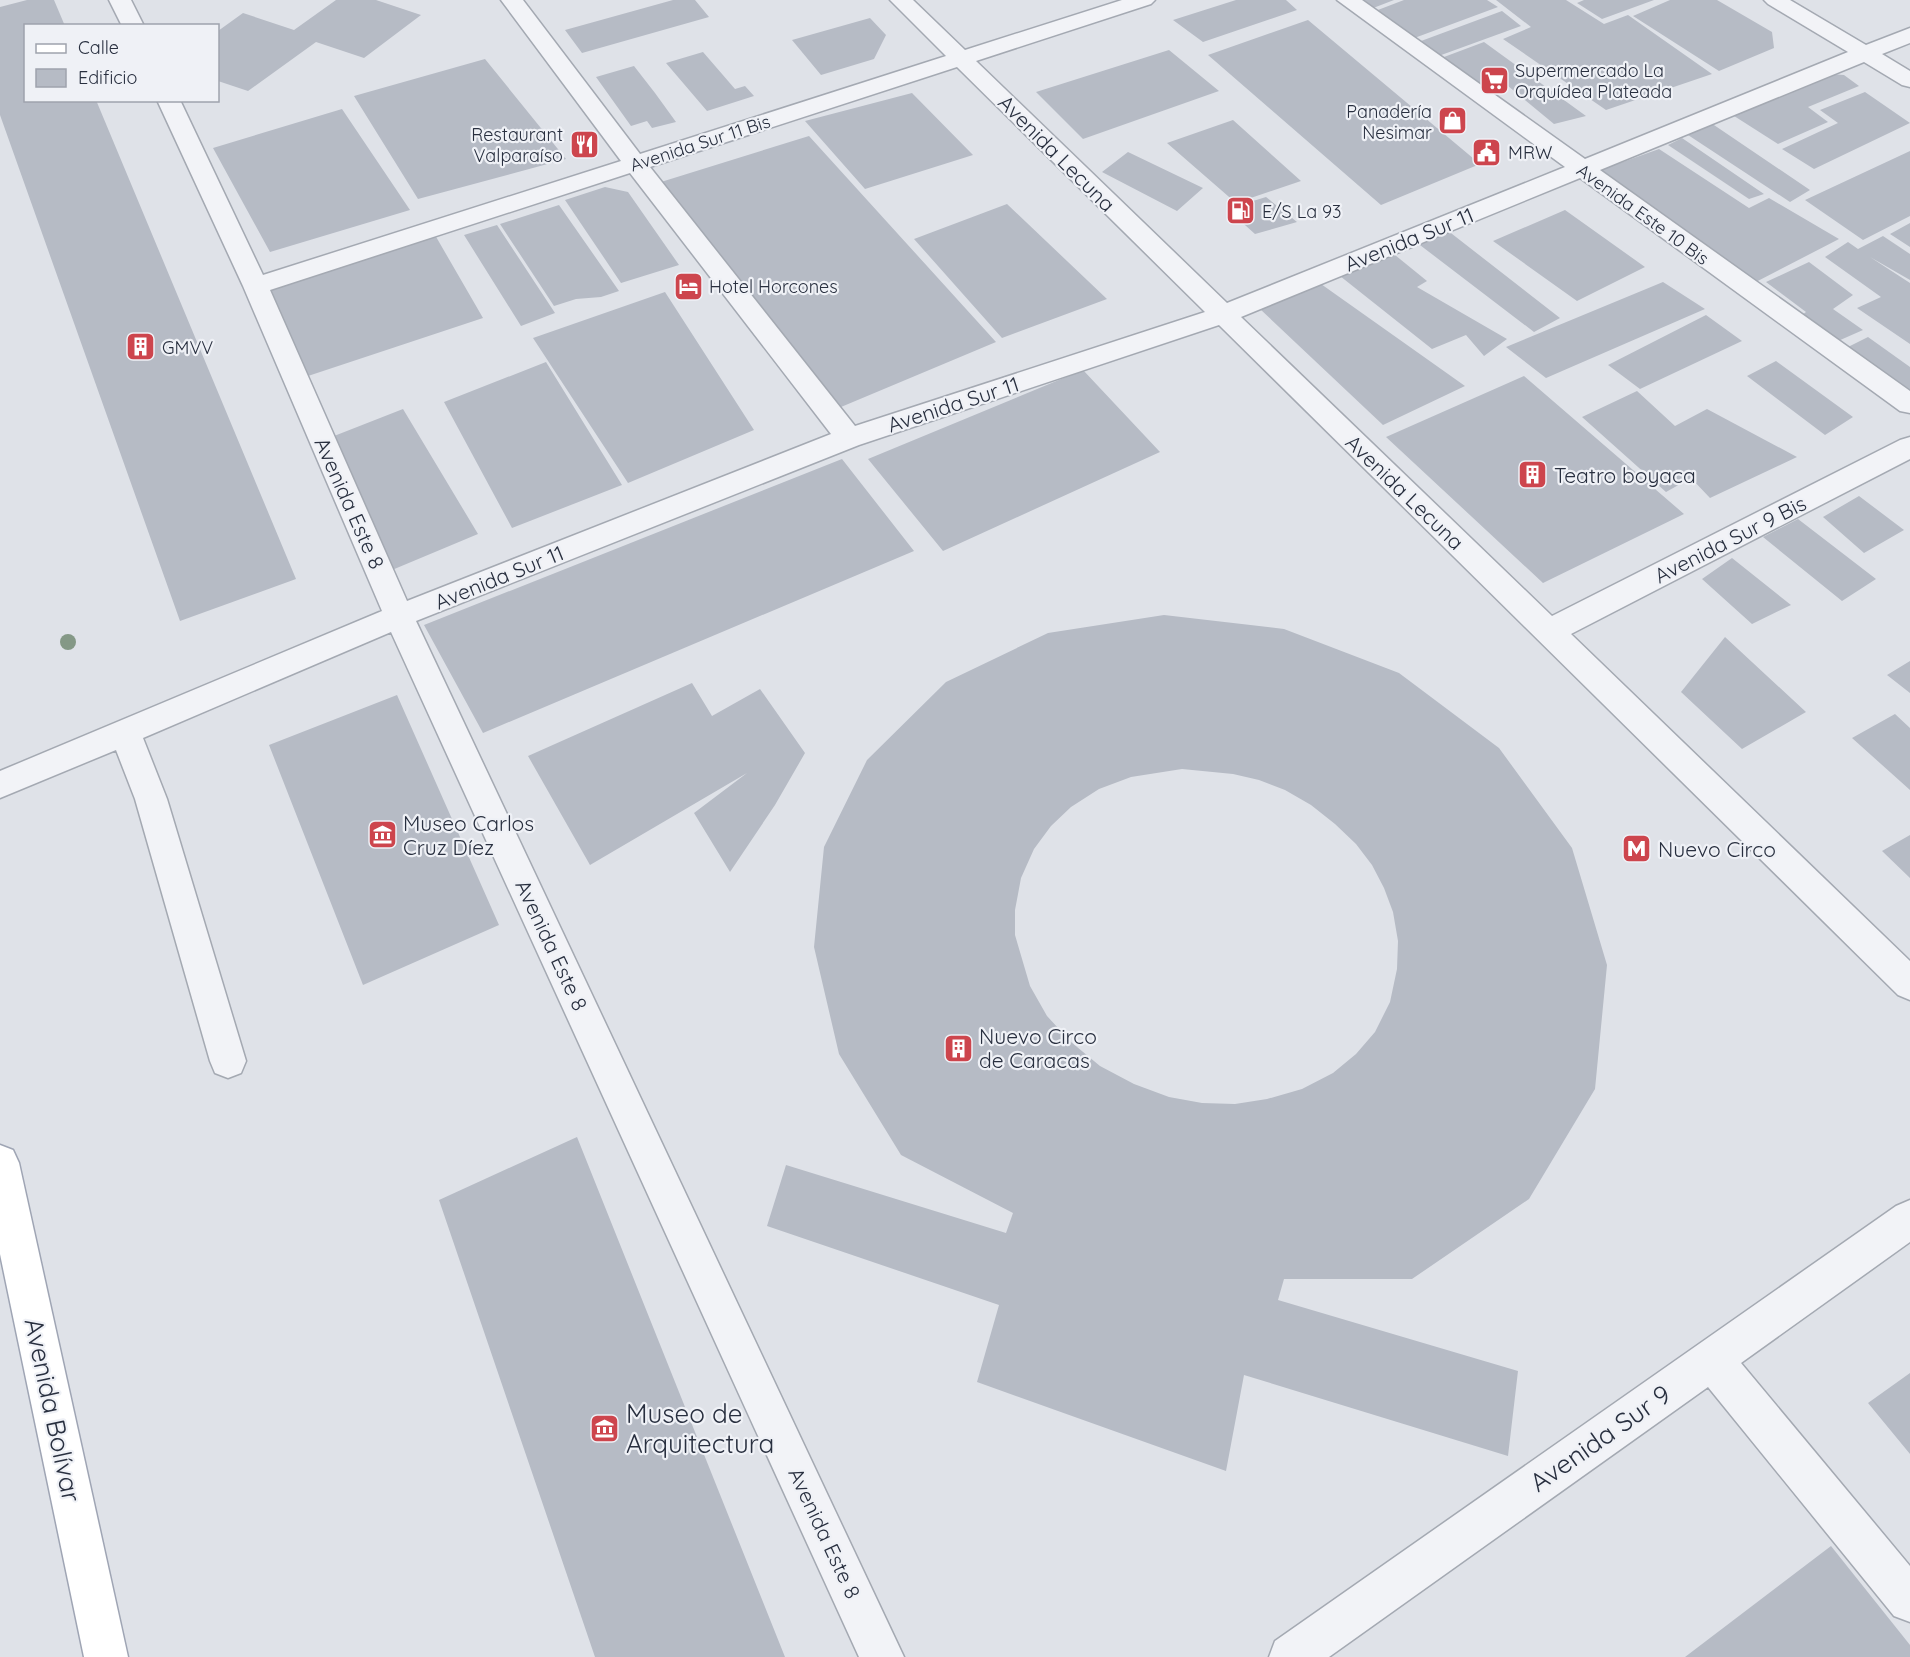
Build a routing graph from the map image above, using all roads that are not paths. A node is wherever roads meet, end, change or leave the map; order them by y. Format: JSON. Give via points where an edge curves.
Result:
{"nodes":[{"id":1,"x":120,"y":0,"type":"edge"},
{"id":2,"x":512,"y":0,"type":"edge"},
{"id":3,"x":901,"y":0,"type":"edge"},
{"id":4,"x":1144,"y":0,"type":"edge"},
{"id":5,"x":1348,"y":0,"type":"edge"},
{"id":6,"x":1775,"y":0,"type":"edge"},
{"id":7,"x":131,"y":24,"type":"edge"},
{"id":8,"x":1910,"y":35,"type":"edge"},
{"id":9,"x":1865,"y":54,"type":"junction"},
{"id":10,"x":961,"y":59,"type":"junction"},
{"id":11,"x":1910,"y":80,"type":"edge"},
{"id":12,"x":169,"y":102,"type":"edge"},
{"id":13,"x":635,"y":164,"type":"junction"},
{"id":14,"x":1580,"y":169,"type":"junction"},
{"id":15,"x":256,"y":286,"type":"junction"},
{"id":16,"x":1222,"y":315,"type":"junction"},
{"id":17,"x":1910,"y":405,"type":"edge"},
{"id":18,"x":849,"y":438,"type":"junction"},
{"id":19,"x":1910,"y":447,"type":"edge"},
{"id":20,"x":399,"y":616,"type":"junction"},
{"id":21,"x":1550,"y":632,"type":"junction"},
{"id":22,"x":125,"y":733,"type":"junction"},
{"id":23,"x":0,"y":785,"type":"edge"},
{"id":24,"x":1910,"y":984,"type":"edge"},
{"id":25,"x":228,"y":1061,"type":"dead end"},
{"id":26,"x":0,"y":1163,"type":"edge"},
{"id":27,"x":1910,"y":1219,"type":"edge"},
{"id":28,"x":1711,"y":1359,"type":"junction"},
{"id":29,"x":1910,"y":1600,"type":"edge"},
{"id":30,"x":105,"y":1657,"type":"edge"},
{"id":31,"x":882,"y":1657,"type":"edge"},
{"id":32,"x":1291,"y":1657,"type":"edge"}],
"edges":[{"from":1,"to":7,"type":"street"},
{"from":2,"to":13,"type":"street"},
{"from":3,"to":10,"type":"street","name":"Avenida Lecuna"},
{"from":4,"to":10,"type":"street","name":"Avenida Sur 11 Bis"},
{"from":5,"to":14,"type":"street","name":"Avenida Este 10 Bis"},
{"from":6,"to":9,"type":"street"},
{"from":8,"to":9,"type":"street","name":"Avenida Sur 11"},
{"from":9,"to":11,"type":"street"},
{"from":9,"to":14,"type":"street","name":"Avenida Sur 11"},
{"from":10,"to":13,"type":"street","name":"Avenida Sur 11 Bis"},
{"from":10,"to":16,"type":"street","name":"Avenida Lecuna"},
{"from":12,"to":15,"type":"street","name":"Avenida Este 8"},
{"from":13,"to":15,"type":"street","name":"Avenida Sur 11 Bis"},
{"from":13,"to":18,"type":"street"},
{"from":14,"to":16,"type":"street","name":"Avenida Sur 11"},
{"from":14,"to":17,"type":"street","name":"Avenida Este 10 Bis"},
{"from":15,"to":20,"type":"street","name":"Avenida Este 8"},
{"from":16,"to":18,"type":"street","name":"Avenida Sur 11"},
{"from":16,"to":21,"type":"street","name":"Avenida Lecuna"},
{"from":18,"to":20,"type":"street","name":"Avenida Sur 11"},
{"from":19,"to":21,"type":"street","name":"Avenida Sur 9 Bis"},
{"from":20,"to":22,"type":"street","name":"Avenida Sur 11"},
{"from":20,"to":31,"type":"street","name":"Avenida Este 8"},
{"from":21,"to":24,"type":"street","name":"Avenida Lecuna"},
{"from":22,"to":23,"type":"street","name":"Avenida Sur 11"},
{"from":22,"to":25,"type":"street","via":[[151,799]]},
{"from":26,"to":30,"type":"main road","name":"Avenida Bolívar"},
{"from":27,"to":28,"type":"street","name":"Avenida Sur 9"},
{"from":28,"to":29,"type":"street"},
{"from":28,"to":32,"type":"street","name":"Avenida Sur 9"}]}
